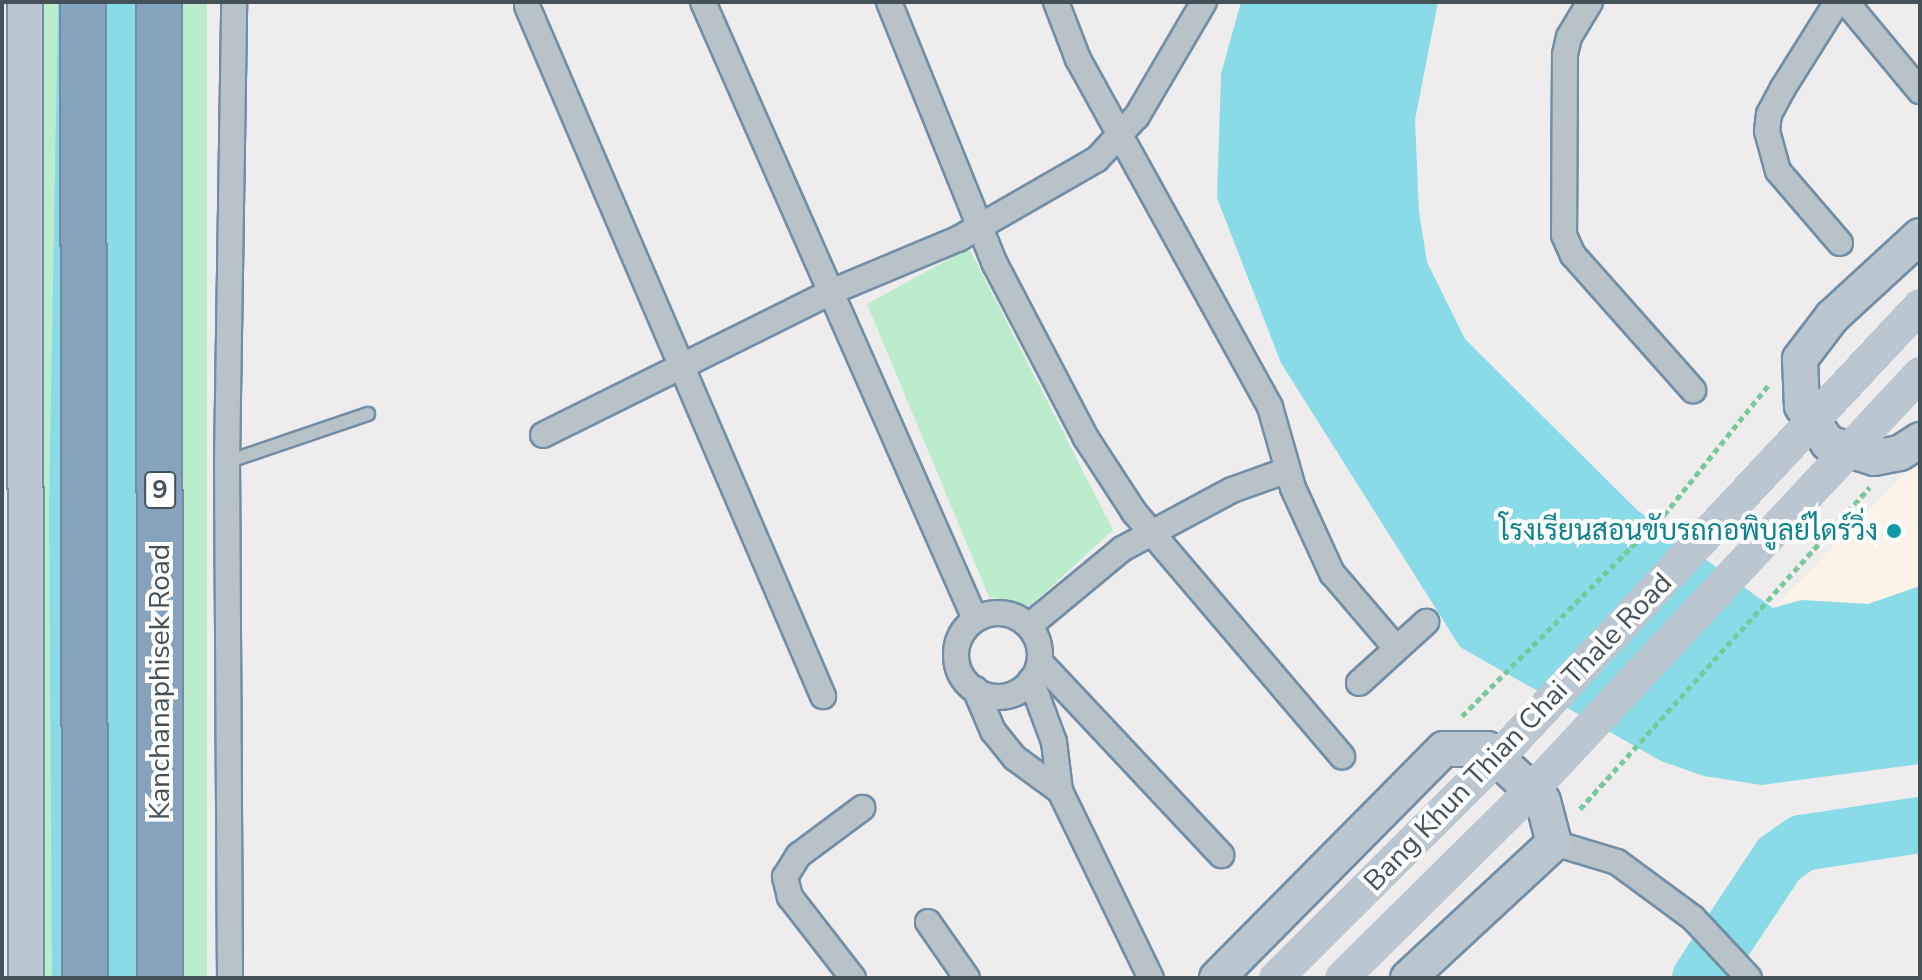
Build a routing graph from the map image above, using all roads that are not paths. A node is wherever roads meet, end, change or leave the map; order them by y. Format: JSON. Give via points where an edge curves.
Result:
{"nodes":[{"id":1,"x":25,"y":2,"type":"edge"},
{"id":2,"x":83,"y":2,"type":"edge"},
{"id":3,"x":159,"y":2,"type":"edge"},
{"id":4,"x":234,"y":2,"type":"edge"},
{"id":5,"x":703,"y":2,"type":"edge"},
{"id":6,"x":889,"y":2,"type":"edge"},
{"id":7,"x":1056,"y":2,"type":"edge"},
{"id":8,"x":1204,"y":2,"type":"edge"},
{"id":9,"x":1590,"y":2,"type":"edge"},
{"id":10,"x":1837,"y":2,"type":"edge"},
{"id":11,"x":1846,"y":2,"type":"edge"},
{"id":12,"x":527,"y":6,"type":"dead end"},
{"id":13,"x":1920,"y":91,"type":"edge"},
{"id":14,"x":1120,"y":135,"type":"junction"},
{"id":15,"x":980,"y":226,"type":"junction"},
{"id":16,"x":1920,"y":236,"type":"edge"},
{"id":17,"x":1840,"y":243,"type":"dead end"},
{"id":18,"x":831,"y":292,"type":"junction"},
{"id":19,"x":1920,"y":306,"type":"edge"},
{"id":20,"x":682,"y":366,"type":"junction"},
{"id":21,"x":1920,"y":374,"type":"edge"},
{"id":22,"x":1693,"y":390,"type":"dead end"},
{"id":23,"x":368,"y":414,"type":"dead end"},
{"id":24,"x":543,"y":435,"type":"dead end"},
{"id":25,"x":1920,"y":440,"type":"edge"},
{"id":26,"x":227,"y":462,"type":"junction"},
{"id":27,"x":1288,"y":470,"type":"junction"},
{"id":28,"x":1152,"y":533,"type":"junction"},
{"id":29,"x":975,"y":619,"type":"junction"},
{"id":30,"x":1426,"y":622,"type":"dead end"},
{"id":31,"x":1029,"y":626,"type":"junction"},
{"id":32,"x":1396,"y":648,"type":"junction"},
{"id":33,"x":1036,"y":671,"type":"junction"},
{"id":34,"x":1359,"y":683,"type":"dead end"},
{"id":35,"x":975,"y":689,"type":"junction"},
{"id":36,"x":823,"y":696,"type":"dead end"},
{"id":37,"x":1342,"y":756,"type":"dead end"},
{"id":38,"x":1060,"y":791,"type":"junction"},
{"id":39,"x":862,"y":808,"type":"dead end"},
{"id":40,"x":1554,"y":843,"type":"junction"},
{"id":41,"x":1221,"y":855,"type":"dead end"},
{"id":42,"x":928,"y":922,"type":"dead end"},
{"id":43,"x":1746,"y":972,"type":"edge"},
{"id":44,"x":26,"y":978,"type":"edge"},
{"id":45,"x":85,"y":978,"type":"edge"},
{"id":46,"x":160,"y":978,"type":"edge"},
{"id":47,"x":230,"y":978,"type":"edge"},
{"id":48,"x":853,"y":978,"type":"edge"},
{"id":49,"x":967,"y":978,"type":"edge"},
{"id":50,"x":1151,"y":978,"type":"edge"},
{"id":51,"x":1217,"y":978,"type":"edge"},
{"id":52,"x":1276,"y":978,"type":"edge"},
{"id":53,"x":1342,"y":978,"type":"edge"},
{"id":54,"x":1408,"y":978,"type":"edge"}],
"edges":[{"from":1,"to":44,"type":"main road"},
{"from":2,"to":45,"type":"highway"},
{"from":3,"to":46,"type":"highway","name":"Kanchanaphisek Road","number":"9"},
{"from":4,"to":26,"type":"street"},
{"from":5,"to":18,"type":"street"},
{"from":6,"to":15,"type":"street"},
{"from":7,"to":14,"type":"street","via":[[1078,59]]},
{"from":8,"to":14,"type":"street","via":[[1137,116]]},
{"from":9,"to":22,"type":"street","via":[[1569,37],[1565,55],[1564,235],[1573,255]]},
{"from":10,"to":17,"type":"street","via":[[1783,88],[1769,114],[1767,131],[1778,171]]},
{"from":11,"to":13,"type":"street"},
{"from":12,"to":20,"type":"street"},
{"from":14,"to":15,"type":"street","via":[[1097,159]]},
{"from":14,"to":27,"type":"street","via":[[1270,407]]},
{"from":15,"to":18,"type":"street"},
{"from":15,"to":28,"type":"street","via":[[1086,438]]},
{"from":16,"to":25,"type":"main road","via":[[1812,339],[1800,370],[1802,406],[1828,443],[1874,458],[1900,453]]},
{"from":18,"to":20,"type":"street"},
{"from":18,"to":29,"type":"street"},
{"from":19,"to":52,"type":"main road","name":"Bang Khun Thian Chai Thale Road","bridge":true,"via":[[1504,751]]},
{"from":20,"to":24,"type":"street"},
{"from":20,"to":36,"type":"street"},
{"from":21,"to":53,"type":"main road","name":"Bang Khun Thian Chai Thale Road","bridge":true,"via":[[1528,794]]},
{"from":23,"to":26,"type":"lane"},
{"from":26,"to":47,"type":"street"},
{"from":27,"to":28,"type":"street","via":[[1232,490]]},
{"from":27,"to":32,"type":"street","via":[[1332,573]]},
{"from":28,"to":31,"type":"street","via":[[1122,549]]},
{"from":28,"to":37,"type":"street"},
{"from":29,"to":31,"type":"street","via":[[993,612],[1012,615]]},
{"from":29,"to":35,"type":"street","via":[[962,632],[956,649],[957,668]]},
{"from":30,"to":32,"type":"street"},
{"from":31,"to":33,"type":"street","via":[[1038,643]]},
{"from":32,"to":34,"type":"street"},
{"from":33,"to":35,"type":"street","via":[[1017,693],[999,697]]},
{"from":33,"to":38,"type":"street"},
{"from":33,"to":41,"type":"street"},
{"from":35,"to":38,"type":"street","via":[[993,731],[1015,758]]},
{"from":38,"to":50,"type":"street"},
{"from":39,"to":48,"type":"street","via":[[799,855],[785,877],[790,897]]},
{"from":40,"to":43,"type":"street","via":[[1617,862],[1693,918]]},
{"from":40,"to":51,"type":"main road","via":[[1543,801],[1487,749],[1444,749]]},
{"from":40,"to":54,"type":"main road"},
{"from":42,"to":49,"type":"street"}]}
